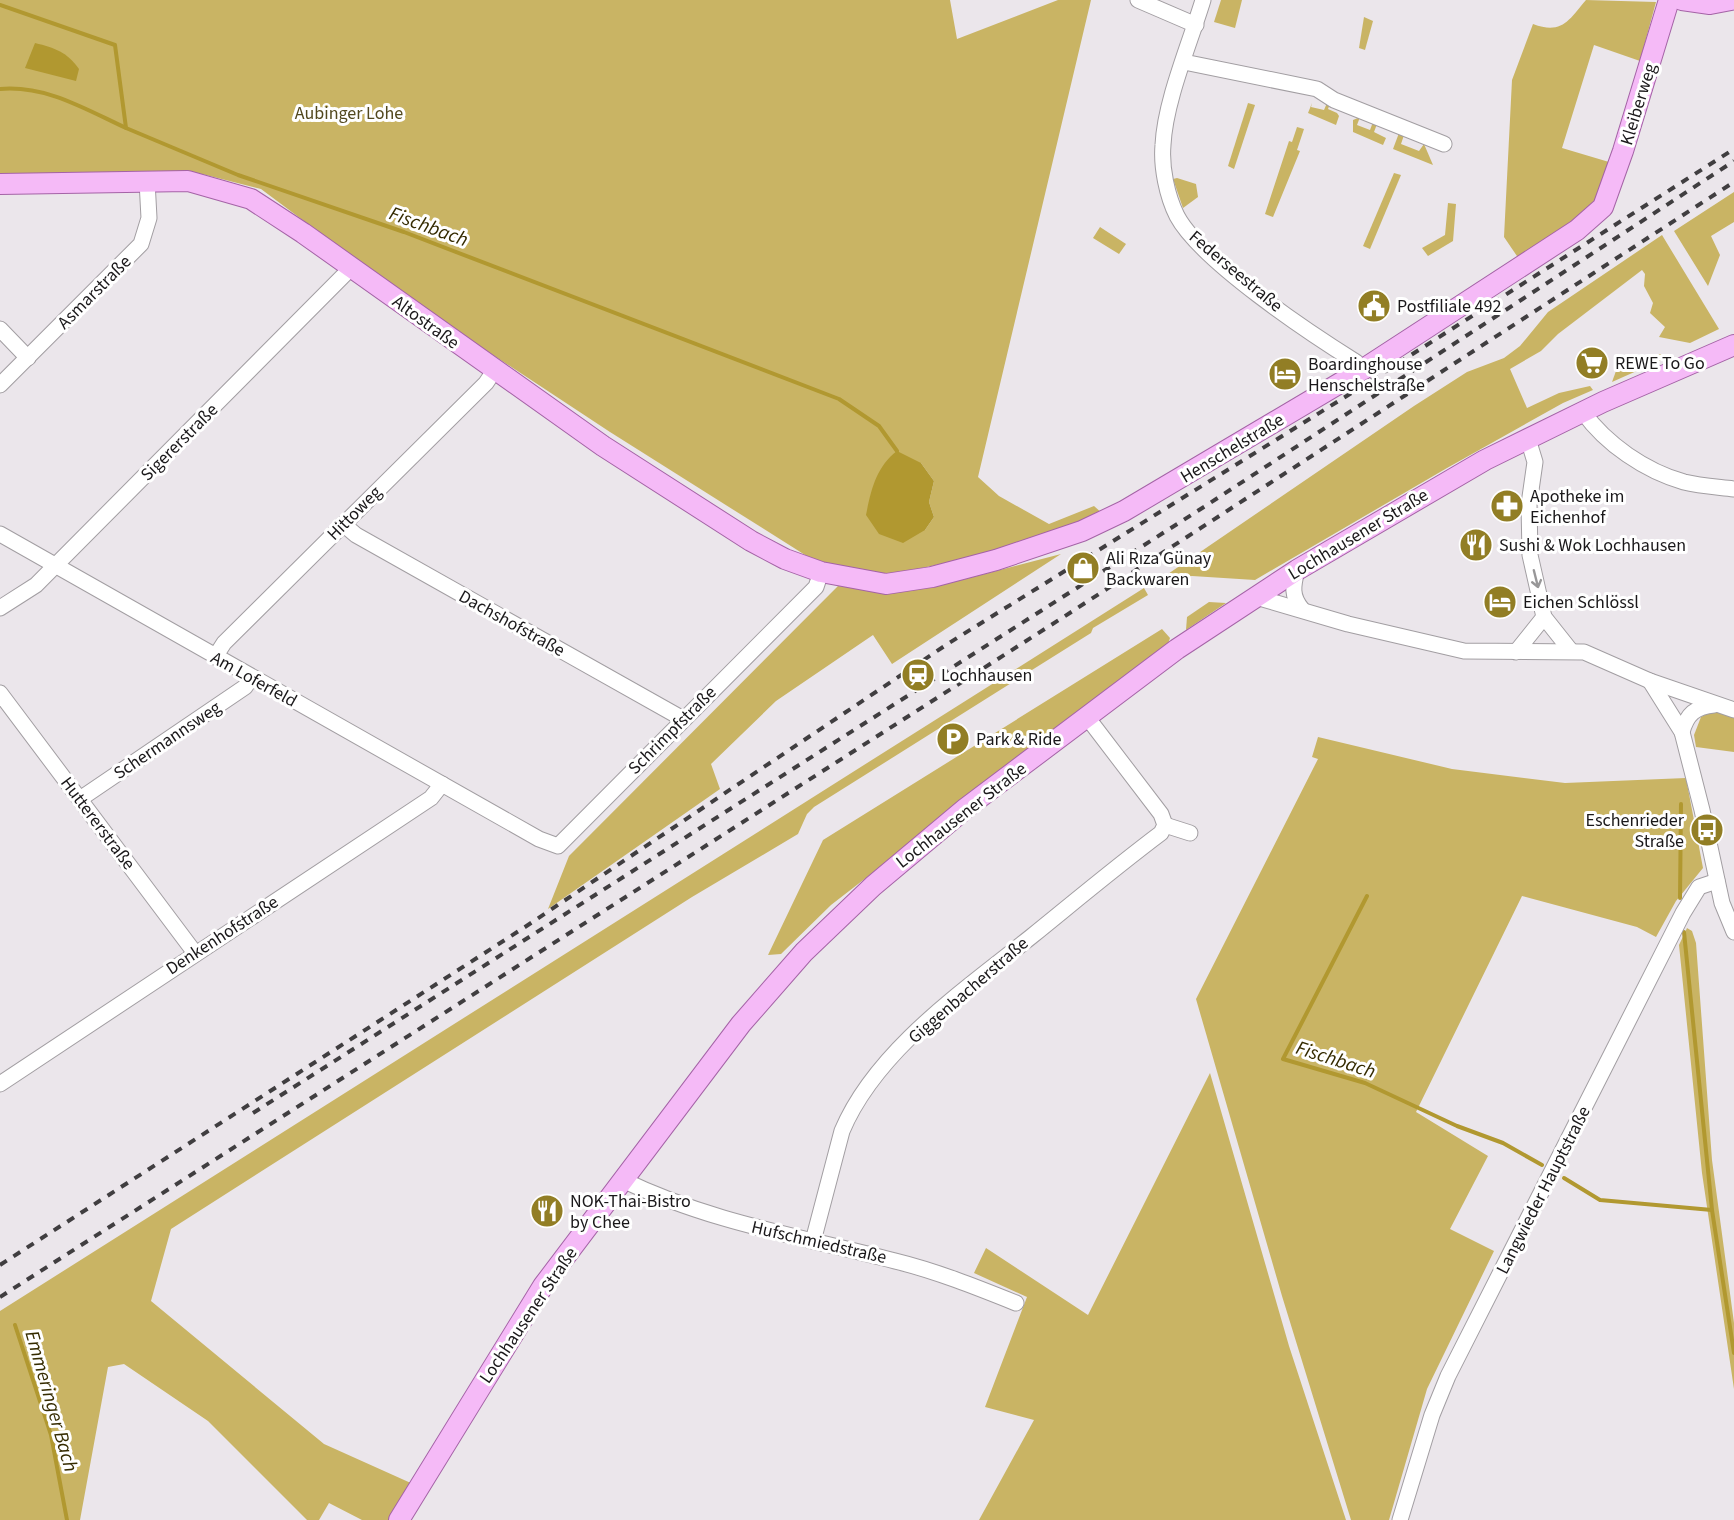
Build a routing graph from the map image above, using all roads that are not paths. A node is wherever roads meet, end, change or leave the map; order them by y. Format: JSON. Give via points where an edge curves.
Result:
{"nodes":[{"id":1,"x":1138,"y":0,"type":"edge"},
{"id":2,"x":1203,"y":0,"type":"edge"},
{"id":3,"x":1669,"y":0,"type":"edge"},
{"id":4,"x":1682,"y":0,"type":"edge"},
{"id":5,"x":1731,"y":0,"type":"edge"},
{"id":6,"x":1196,"y":25,"type":"junction"},
{"id":7,"x":1184,"y":62,"type":"junction"},
{"id":8,"x":1444,"y":144,"type":"dead end"},
{"id":9,"x":147,"y":181,"type":"junction"},
{"id":10,"x":0,"y":184,"type":"edge"},
{"id":11,"x":1603,"y":207,"type":"joint"},
{"id":12,"x":351,"y":268,"type":"junction"},
{"id":13,"x":0,"y":329,"type":"edge"},
{"id":14,"x":1734,"y":345,"type":"edge"},
{"id":15,"x":28,"y":358,"type":"junction"},
{"id":16,"x":1362,"y":370,"type":"junction"},
{"id":17,"x":494,"y":371,"type":"junction"},
{"id":18,"x":0,"y":385,"type":"edge"},
{"id":19,"x":1583,"y":412,"type":"junction"},
{"id":20,"x":1528,"y":439,"type":"junction"},
{"id":21,"x":1734,"y":489,"type":"edge"},
{"id":22,"x":343,"y":524,"type":"junction"},
{"id":23,"x":0,"y":534,"type":"edge"},
{"id":24,"x":56,"y":565,"type":"junction"},
{"id":25,"x":1298,"y":570,"type":"junction"},
{"id":26,"x":820,"y":572,"type":"junction"},
{"id":27,"x":1256,"y":597,"type":"junction"},
{"id":28,"x":0,"y":608,"type":"edge"},
{"id":29,"x":1302,"y":609,"type":"junction"},
{"id":30,"x":1544,"y":617,"type":"junction"},
{"id":31,"x":1571,"y":651,"type":"junction"},
{"id":32,"x":1516,"y":652,"type":"junction"},
{"id":33,"x":215,"y":657,"type":"junction"},
{"id":34,"x":251,"y":678,"type":"junction"},
{"id":35,"x":1650,"y":681,"type":"junction"},
{"id":36,"x":0,"y":693,"type":"edge"},
{"id":37,"x":1714,"y":705,"type":"junction"},
{"id":38,"x":1734,"y":711,"type":"edge"},
{"id":39,"x":1087,"y":717,"type":"junction"},
{"id":40,"x":683,"y":719,"type":"junction"},
{"id":41,"x":1682,"y":732,"type":"junction"},
{"id":42,"x":442,"y":784,"type":"junction"},
{"id":43,"x":80,"y":799,"type":"junction"},
{"id":44,"x":509,"y":821,"type":"joint"},
{"id":45,"x":1165,"y":825,"type":"junction"},
{"id":46,"x":1190,"y":832,"type":"dead end"},
{"id":47,"x":1717,"y":881,"type":"junction"},
{"id":48,"x":1734,"y":932,"type":"edge"},
{"id":49,"x":195,"y":953,"type":"junction"},
{"id":50,"x":0,"y":1084,"type":"edge"},
{"id":51,"x":623,"y":1180,"type":"junction"},
{"id":52,"x":813,"y":1241,"type":"junction"},
{"id":53,"x":1016,"y":1303,"type":"dead end"},
{"id":54,"x":399,"y":1520,"type":"edge"},
{"id":55,"x":1400,"y":1520,"type":"edge"}],
"edges":[{"from":1,"to":6,"type":"street"},
{"from":2,"to":6,"type":"street","name":"Federseestraße"},
{"from":3,"to":11,"type":"main road","name":"Kleiberweg"},
{"from":4,"to":5,"type":"main road","via":[[1710,4]]},
{"from":6,"to":7,"type":"street","name":"Federseestraße"},
{"from":7,"to":8,"type":"street","via":[[1317,88],[1334,100]]},
{"from":7,"to":16,"type":"street","name":"Federseestraße","via":[[1163,144],[1165,175],[1177,216],[1194,240],[1247,285]]},
{"from":9,"to":10,"type":"main road","name":"Altostraße"},
{"from":9,"to":12,"type":"main road","name":"Altostraße","via":[[200,183],[251,200]]},
{"from":9,"to":15,"type":"street","name":"Asmarstraße","via":[[149,218],[141,244]]},
{"from":11,"to":16,"type":"main road","name":"Henschelstraße","via":[[1577,230]]},
{"from":12,"to":17,"type":"main road","name":"Altostraße"},
{"from":12,"to":24,"type":"street","name":"Sigererstraße"},
{"from":13,"to":15,"type":"street"},
{"from":14,"to":19,"type":"main road","name":"Lochhausener Straße"},
{"from":15,"to":18,"type":"street","name":"Asmarstraße"},
{"from":16,"to":26,"type":"main road","name":"Henschelstraße","via":[[1212,461],[1082,531],[966,568],[886,584]]},
{"from":17,"to":22,"type":"street","name":"Hittoweg"},
{"from":17,"to":26,"type":"main road","name":"Altostraße","via":[[751,541]]},
{"from":19,"to":20,"type":"main road","name":"Lochhausener Straße"},
{"from":19,"to":21,"type":"street","via":[[1610,442],[1662,474],[1685,482]]},
{"from":20,"to":25,"type":"main road","name":"Lochhausener Straße","via":[[1426,492]]},
{"from":20,"to":30,"type":"street","one_way":true,"via":[[1535,462],[1529,504],[1530,555]]},
{"from":22,"to":33,"type":"street","name":"Hittoweg","via":[[224,643]]},
{"from":22,"to":40,"type":"street","name":"Dachshofstraße","via":[[356,535]]},
{"from":23,"to":24,"type":"street","name":"Am Loferfeld"},
{"from":24,"to":28,"type":"street","name":"Sigererstraße","via":[[36,585]]},
{"from":24,"to":33,"type":"street","name":"Am Loferfeld"},
{"from":25,"to":27,"type":"main road","name":"Lochhausener Straße"},
{"from":25,"to":29,"type":"street","via":[[1293,590]]},
{"from":26,"to":40,"type":"street","name":"Schrimpfstraße","via":[[816,586]]},
{"from":27,"to":29,"type":"street"},
{"from":27,"to":39,"type":"main road","name":"Lochhausener Straße","via":[[1177,649]]},
{"from":29,"to":32,"type":"street","via":[[1464,651]]},
{"from":30,"to":31,"type":"street"},
{"from":30,"to":32,"type":"street"},
{"from":31,"to":32,"type":"street"},
{"from":31,"to":35,"type":"street","via":[[1584,652]]},
{"from":33,"to":34,"type":"street","name":"Am Loferfeld"},
{"from":34,"to":42,"type":"street","name":"Am Loferfeld"},
{"from":34,"to":43,"type":"street","name":"Schermannsweg","via":[[244,687]]},
{"from":35,"to":37,"type":"street"},
{"from":35,"to":41,"type":"street"},
{"from":36,"to":43,"type":"street","name":"Huttererstraße"},
{"from":37,"to":38,"type":"street"},
{"from":37,"to":41,"type":"street","via":[[1699,707],[1686,718]]},
{"from":39,"to":45,"type":"street","via":[[1161,814]]},
{"from":39,"to":51,"type":"main road","name":"Lochhausener Straße","via":[[966,808],[873,886],[804,952],[741,1024]]},
{"from":40,"to":44,"type":"street","name":"Schrimpfstraße","via":[[558,846]]},
{"from":41,"to":47,"type":"street"},
{"from":42,"to":44,"type":"street","name":"Am Loferfeld"},
{"from":42,"to":49,"type":"street","name":"Denkenhofstraße","via":[[431,798]]},
{"from":43,"to":49,"type":"street","name":"Huttererstraße"},
{"from":45,"to":46,"type":"street"},
{"from":45,"to":52,"type":"street","name":"Giggenbacherstraße","via":[[1161,833],[943,1006],[868,1084],[842,1131]]},
{"from":47,"to":48,"type":"street"},
{"from":47,"to":55,"type":"street","name":"Langwieder Hauptstraße","via":[[1699,887],[1683,913],[1448,1376]]},
{"from":49,"to":50,"type":"street","name":"Denkenhofstraße"},
{"from":51,"to":52,"type":"street","name":"Hufschmiedstraße","via":[[671,1202]]},
{"from":51,"to":54,"type":"main road","name":"Lochhausener Straße","via":[[543,1286]]},
{"from":52,"to":53,"type":"street","name":"Hufschmiedstraße","via":[[949,1276]]}]}
